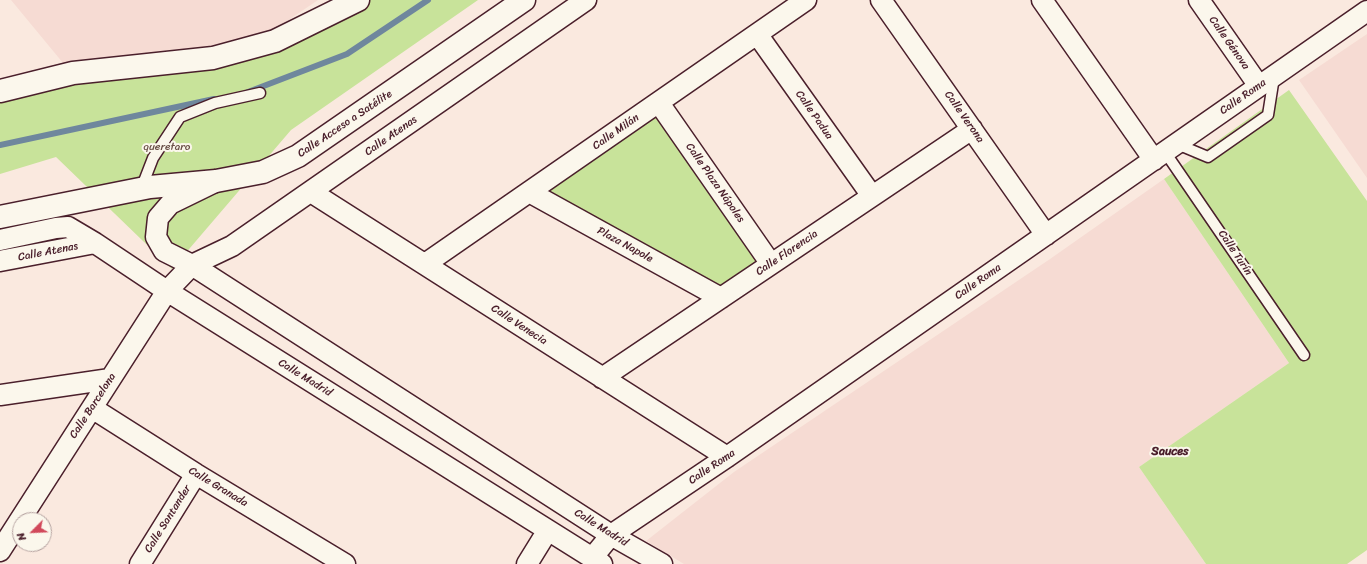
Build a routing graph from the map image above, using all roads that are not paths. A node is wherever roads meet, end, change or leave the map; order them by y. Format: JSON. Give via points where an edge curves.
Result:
{"nodes":[{"id":1,"x":358,"y":0,"type":"edge"},
{"id":2,"x":524,"y":0,"type":"edge"},
{"id":3,"x":586,"y":0,"type":"edge"},
{"id":4,"x":806,"y":0,"type":"edge"},
{"id":5,"x":881,"y":0,"type":"edge"},
{"id":6,"x":1042,"y":0,"type":"edge"},
{"id":7,"x":1199,"y":0,"type":"edge"},
{"id":8,"x":1367,"y":11,"type":"edge"},
{"id":9,"x":757,"y":34,"type":"junction"},
{"id":10,"x":1275,"y":75,"type":"junction"},
{"id":11,"x":1259,"y":86,"type":"junction"},
{"id":12,"x":0,"y":91,"type":"edge"},
{"id":13,"x":260,"y":93,"type":"dead end"},
{"id":14,"x":659,"y":102,"type":"junction"},
{"id":15,"x":972,"y":129,"type":"junction"},
{"id":16,"x":1165,"y":152,"type":"junction"},
{"id":17,"x":216,"y":181,"type":"junction"},
{"id":18,"x":141,"y":189,"type":"junction"},
{"id":19,"x":311,"y":192,"type":"junction"},
{"id":20,"x":529,"y":192,"type":"junction"},
{"id":21,"x":872,"y":196,"type":"junction"},
{"id":22,"x":0,"y":217,"type":"edge"},
{"id":23,"x":1046,"y":234,"type":"junction"},
{"id":24,"x":0,"y":240,"type":"edge"},
{"id":25,"x":96,"y":243,"type":"junction"},
{"id":26,"x":0,"y":262,"type":"edge"},
{"id":27,"x":425,"y":264,"type":"junction"},
{"id":28,"x":771,"y":264,"type":"junction"},
{"id":29,"x":192,"y":266,"type":"junction"},
{"id":30,"x":167,"y":291,"type":"junction"},
{"id":31,"x":721,"y":298,"type":"junction"},
{"id":32,"x":1304,"y":355,"type":"dead end"},
{"id":33,"x":602,"y":378,"type":"junction"},
{"id":34,"x":110,"y":379,"type":"junction"},
{"id":35,"x":0,"y":395,"type":"edge"},
{"id":36,"x":92,"y":408,"type":"junction"},
{"id":37,"x":727,"y":457,"type":"junction"},
{"id":38,"x":196,"y":474,"type":"junction"},
{"id":39,"x":548,"y":530,"type":"junction"},
{"id":40,"x":611,"y":535,"type":"junction"},
{"id":41,"x":0,"y":551,"type":"edge"},
{"id":42,"x":597,"y":561,"type":"edge"},
{"id":43,"x":140,"y":564,"type":"edge"},
{"id":44,"x":345,"y":564,"type":"edge"},
{"id":45,"x":527,"y":564,"type":"edge"},
{"id":46,"x":662,"y":564,"type":"edge"}],
"edges":[{"from":1,"to":12,"type":"main road","via":[[275,41],[212,58],[73,73]]},
{"from":2,"to":17,"type":"main road","name":"Calle Acceso a Satélite","via":[[298,156],[263,172]]},
{"from":3,"to":19,"type":"street","name":"Calle Atenas"},
{"from":4,"to":9,"type":"street","name":"Calle Milán"},
{"from":5,"to":15,"type":"street","name":"Calle Verona"},
{"from":6,"to":16,"type":"street","name":"Calle Turín"},
{"from":7,"to":11,"type":"street","name":"Calle Génova"},
{"from":8,"to":10,"type":"street","name":"Calle Roma"},
{"from":9,"to":14,"type":"street","name":"Calle Milán"},
{"from":9,"to":21,"type":"street","name":"Calle Padua"},
{"from":10,"to":11,"type":"street","name":"Calle Roma"},
{"from":10,"to":16,"type":"lane","via":[[1268,115],[1208,157]]},
{"from":11,"to":16,"type":"street","name":"Calle Roma"},
{"from":13,"to":18,"type":"lane","via":[[215,103],[180,117],[153,158]]},
{"from":14,"to":20,"type":"street","name":"Calle Milán"},
{"from":14,"to":28,"type":"street","name":"Calle Plaza Nápoles"},
{"from":15,"to":21,"type":"street","name":"Calle Florencia"},
{"from":15,"to":23,"type":"street","name":"Calle Verona"},
{"from":16,"to":23,"type":"street","name":"Calle Roma"},
{"from":16,"to":32,"type":"lane","name":"Calle Turín"},
{"from":17,"to":18,"type":"main road","name":"Calle Acceso a Satélite"},
{"from":17,"to":29,"type":"street","name":"Calle Madrid","via":[[170,204],[158,218],[156,237],[164,251]]},
{"from":18,"to":22,"type":"main road","name":"Calle Acceso a Satélite"},
{"from":19,"to":27,"type":"street","name":"Calle Venecia"},
{"from":19,"to":29,"type":"street","name":"Calle Atenas","via":[[232,246]]},
{"from":20,"to":27,"type":"street","name":"Calle Milán"},
{"from":20,"to":31,"type":"street","name":"Plaza Napole"},
{"from":21,"to":28,"type":"street","name":"Calle Florencia"},
{"from":23,"to":37,"type":"street","name":"Calle Roma"},
{"from":24,"to":25,"type":"street","name":"Calle Madrid","via":[[68,227]]},
{"from":25,"to":26,"type":"street","name":"Calle Atenas"},
{"from":25,"to":30,"type":"street","name":"Calle Madrid"},
{"from":27,"to":33,"type":"street","name":"Calle Venecia"},
{"from":28,"to":31,"type":"street","name":"Calle Florencia"},
{"from":29,"to":30,"type":"street","name":"Calle Barcelona"},
{"from":29,"to":40,"type":"street","name":"Calle Madrid"},
{"from":30,"to":34,"type":"street","name":"Calle Barcelona"},
{"from":30,"to":39,"type":"street","name":"Calle Madrid"},
{"from":31,"to":33,"type":"street","name":"Calle Florencia"},
{"from":33,"to":37,"type":"street","name":"Calle Venecia"},
{"from":34,"to":35,"type":"street"},
{"from":34,"to":36,"type":"street","name":"Calle Barcelona"},
{"from":36,"to":38,"type":"street","name":"Calle Granada"},
{"from":36,"to":41,"type":"street","name":"Calle Barcelona"},
{"from":37,"to":40,"type":"street","name":"Calle Roma"},
{"from":38,"to":43,"type":"street","name":"Calle Santander"},
{"from":38,"to":44,"type":"street","name":"Calle Granada"},
{"from":39,"to":42,"type":"street","name":"Calle Madrid"},
{"from":39,"to":45,"type":"street"},
{"from":40,"to":42,"type":"street","name":"Calle Roma"},
{"from":40,"to":46,"type":"street","name":"Calle Madrid"}]}
